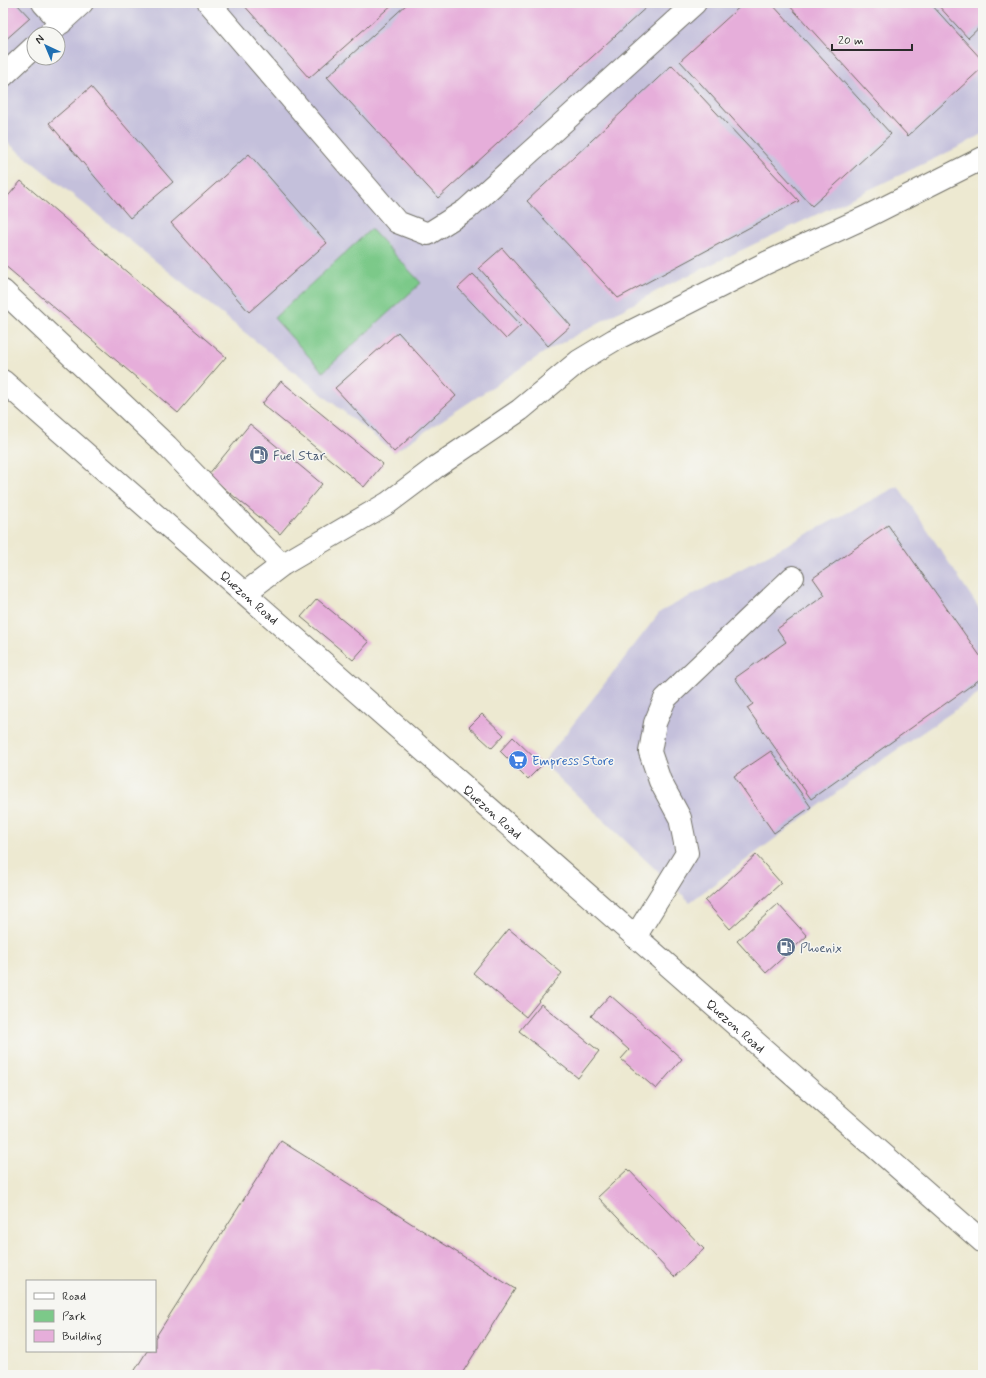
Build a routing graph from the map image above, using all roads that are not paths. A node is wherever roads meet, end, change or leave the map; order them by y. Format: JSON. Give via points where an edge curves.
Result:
{"nodes":[{"id":1,"x":43,"y":3,"type":"edge"},
{"id":2,"x":82,"y":3,"type":"edge"},
{"id":3,"x":209,"y":3,"type":"edge"},
{"id":4,"x":695,"y":3,"type":"edge"},
{"id":5,"x":53,"y":26,"type":"edge"},
{"id":6,"x":56,"y":26,"type":"edge"},
{"id":7,"x":26,"y":54,"type":"edge"},
{"id":8,"x":3,"y":76,"type":"edge"},
{"id":9,"x":983,"y":158,"type":"edge"},
{"id":10,"x":3,"y":291,"type":"edge"},
{"id":11,"x":3,"y":381,"type":"edge"},
{"id":12,"x":282,"y":565,"type":"junction"},
{"id":13,"x":793,"y":577,"type":"dead end"},
{"id":14,"x":245,"y":593,"type":"junction"},
{"id":15,"x":635,"y":937,"type":"junction"},
{"id":16,"x":983,"y":1242,"type":"edge"}],
"edges":[{"from":1,"to":5,"type":"main road"},
{"from":2,"to":6,"type":"main road"},
{"from":3,"to":4,"type":"main road","via":[[397,222],[428,234],[466,210]]},
{"from":7,"to":8,"type":"main road"},
{"from":9,"to":12,"type":"main road","via":[[614,340],[579,361],[520,410],[388,503]]},
{"from":10,"to":12,"type":"main road","via":[[167,446]]},
{"from":11,"to":14,"type":"main road","name":"Quezon Road"},
{"from":12,"to":14,"type":"main road"},
{"from":13,"to":15,"type":"main road","via":[[665,699],[655,723],[650,752],[660,781],[680,818],[687,853]]},
{"from":14,"to":15,"type":"main road","name":"Quezon Road"},
{"from":15,"to":16,"type":"main road","name":"Quezon Road"}]}
